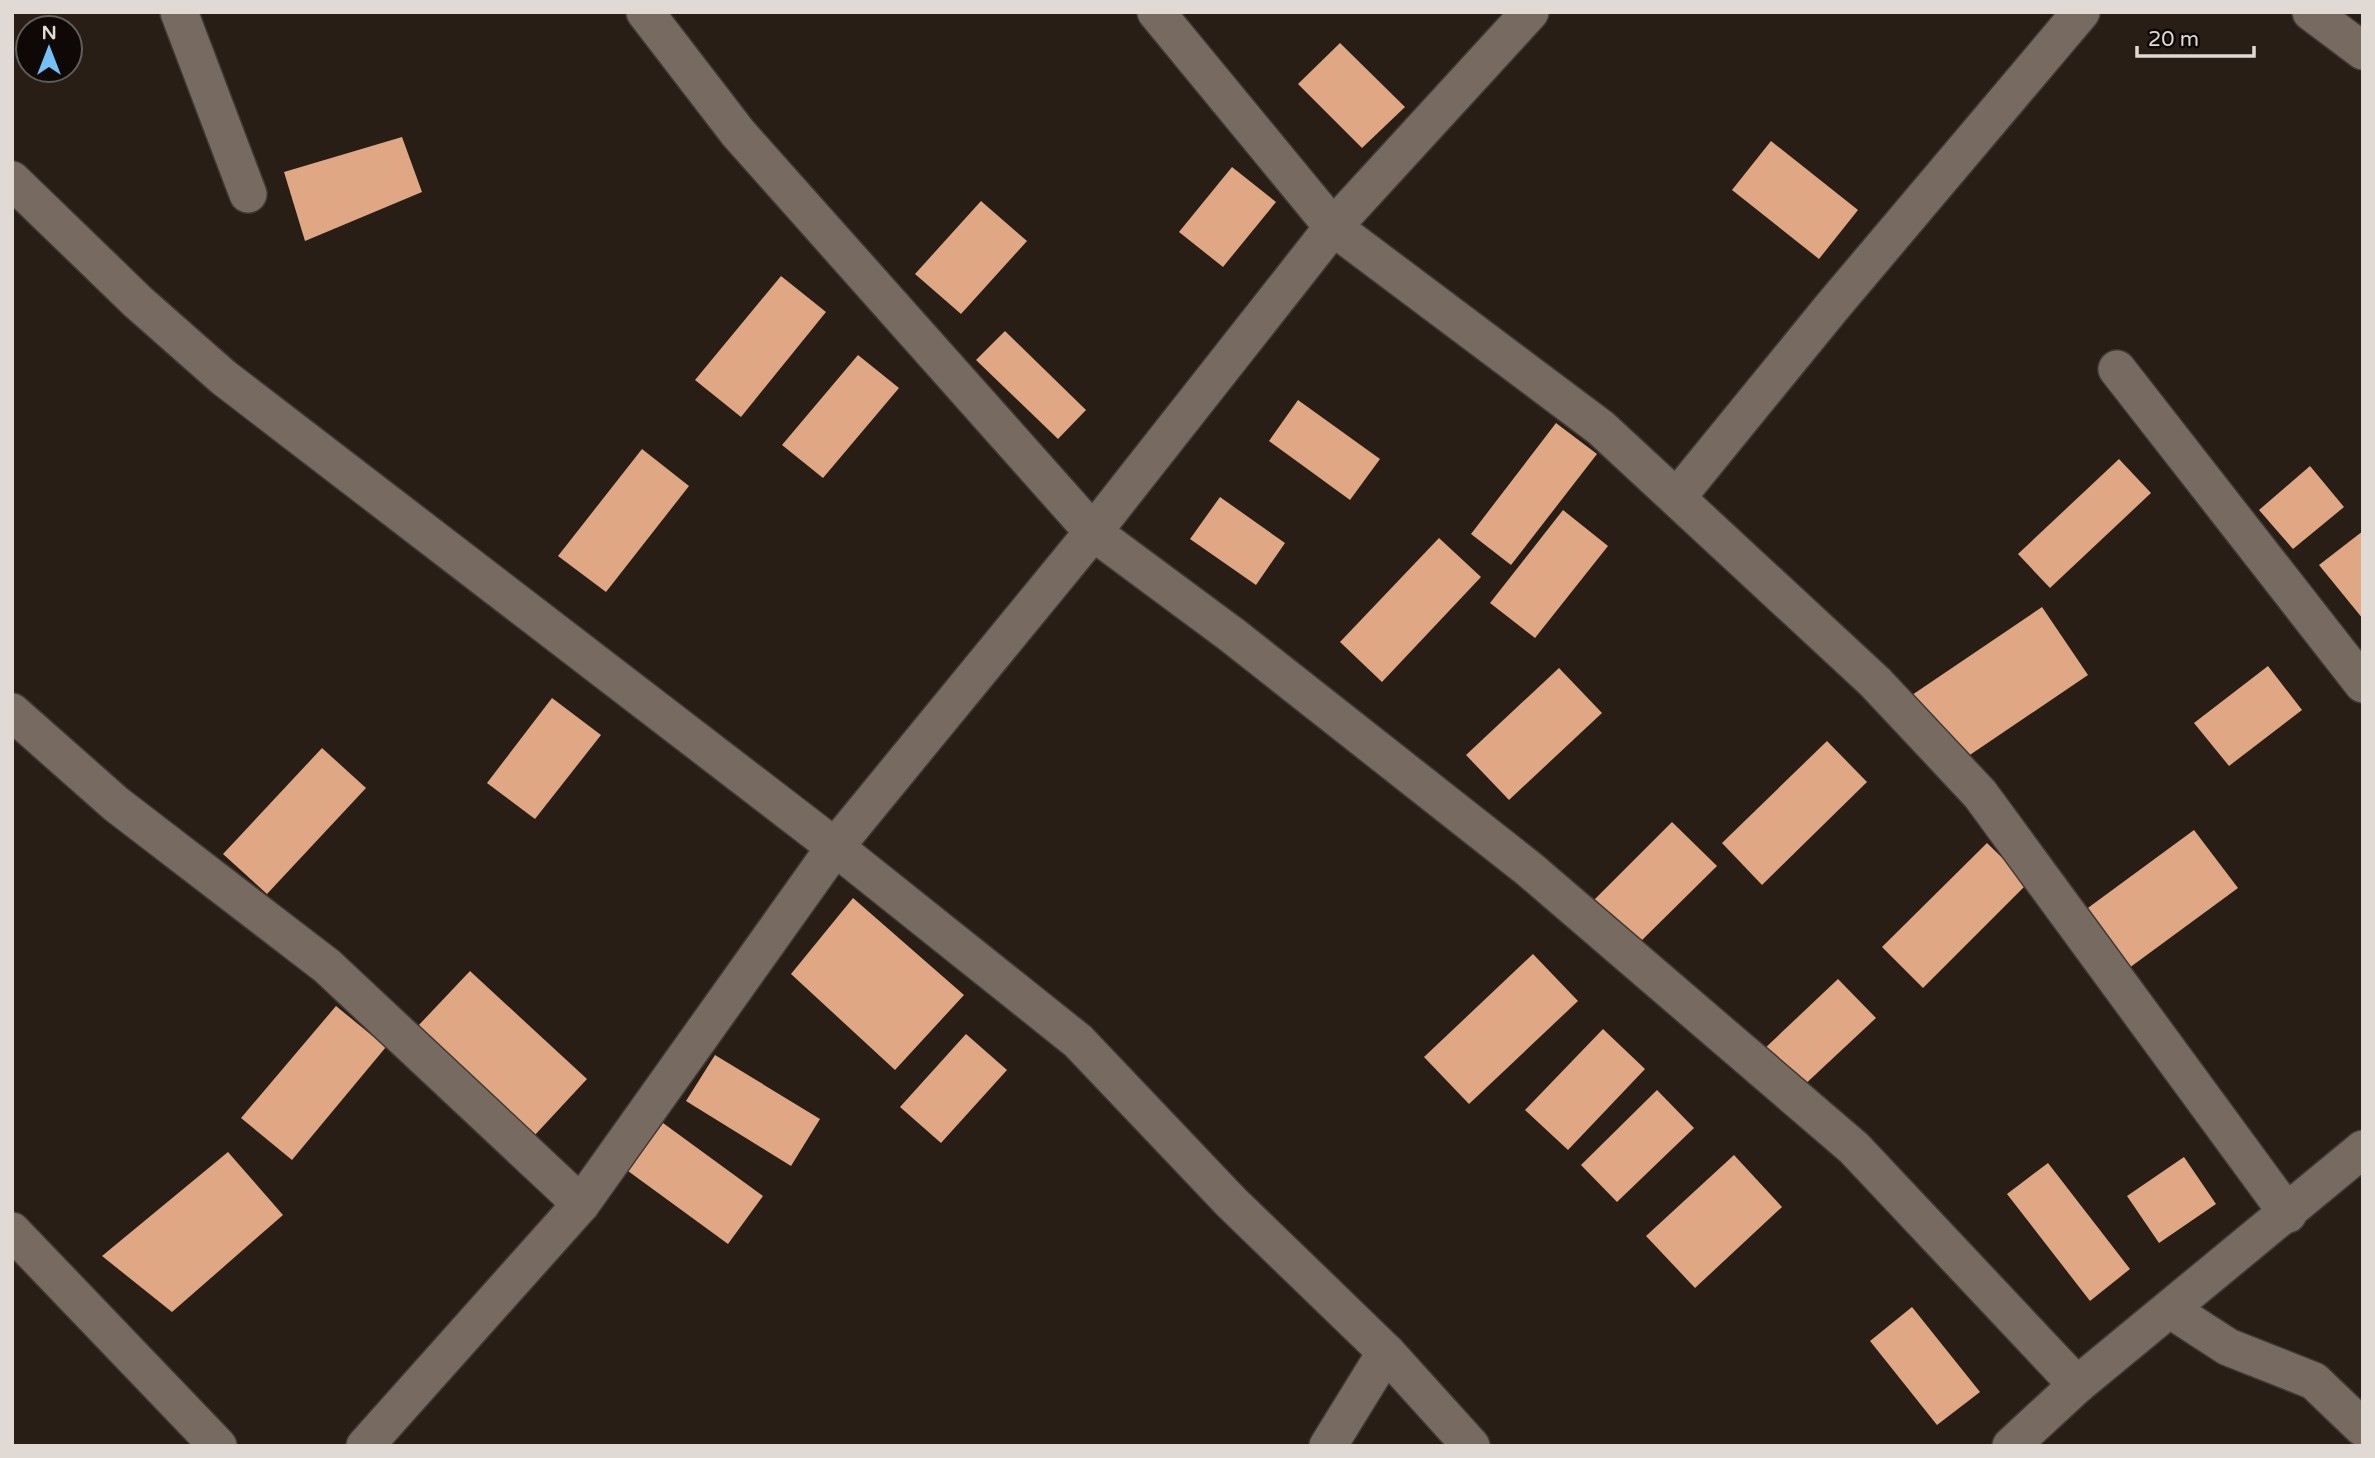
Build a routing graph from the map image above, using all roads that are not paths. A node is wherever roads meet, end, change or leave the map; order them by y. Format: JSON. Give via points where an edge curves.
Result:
{"nodes":[{"id":1,"x":179,"y":12,"type":"edge"},
{"id":2,"x":645,"y":12,"type":"edge"},
{"id":3,"x":1156,"y":12,"type":"edge"},
{"id":4,"x":1530,"y":12,"type":"edge"},
{"id":5,"x":2081,"y":12,"type":"edge"},
{"id":6,"x":2311,"y":12,"type":"edge"},
{"id":7,"x":2363,"y":51,"type":"edge"},
{"id":8,"x":12,"y":180,"type":"edge"},
{"id":9,"x":248,"y":194,"type":"dead end"},
{"id":10,"x":1333,"y":227,"type":"junction"},
{"id":11,"x":2118,"y":369,"type":"dead end"},
{"id":12,"x":1678,"y":496,"type":"junction"},
{"id":13,"x":1093,"y":532,"type":"junction"},
{"id":14,"x":2363,"y":684,"type":"edge"},
{"id":15,"x":12,"y":712,"type":"edge"},
{"id":16,"x":835,"y":847,"type":"junction"},
{"id":17,"x":2363,"y":1149,"type":"edge"},
{"id":18,"x":581,"y":1204,"type":"junction"},
{"id":19,"x":2288,"y":1214,"type":"junction"},
{"id":20,"x":12,"y":1231,"type":"edge"},
{"id":21,"x":2171,"y":1310,"type":"junction"},
{"id":22,"x":1386,"y":1352,"type":"junction"},
{"id":23,"x":2077,"y":1385,"type":"junction"},
{"id":24,"x":2363,"y":1428,"type":"edge"},
{"id":25,"x":218,"y":1446,"type":"edge"},
{"id":26,"x":365,"y":1446,"type":"edge"},
{"id":27,"x":1328,"y":1446,"type":"edge"},
{"id":28,"x":1471,"y":1446,"type":"edge"},
{"id":29,"x":2011,"y":1446,"type":"edge"}],
"edges":[{"from":1,"to":9,"type":"street"},
{"from":2,"to":13,"type":"street","via":[[737,134]]},
{"from":3,"to":10,"type":"street"},
{"from":4,"to":10,"type":"street"},
{"from":5,"to":12,"type":"street"},
{"from":6,"to":7,"type":"street"},
{"from":8,"to":16,"type":"street","via":[[223,377]]},
{"from":10,"to":12,"type":"street","via":[[1601,428]]},
{"from":10,"to":13,"type":"street"},
{"from":11,"to":14,"type":"street"},
{"from":12,"to":19,"type":"street","via":[[1875,682],[1980,794]]},
{"from":13,"to":16,"type":"street"},
{"from":13,"to":23,"type":"street","via":[[1233,635],[1529,869],[1854,1148]]},
{"from":15,"to":18,"type":"street","via":[[116,804],[327,966]]},
{"from":16,"to":18,"type":"street"},
{"from":16,"to":22,"type":"street","via":[[1078,1041],[1230,1202]]},
{"from":17,"to":19,"type":"street"},
{"from":18,"to":26,"type":"street"},
{"from":19,"to":21,"type":"street"},
{"from":20,"to":25,"type":"street"},
{"from":21,"to":23,"type":"street"},
{"from":21,"to":24,"type":"street","via":[[2228,1347],[2314,1381]]},
{"from":22,"to":27,"type":"street"},
{"from":22,"to":28,"type":"street"},
{"from":23,"to":29,"type":"street"}]}
